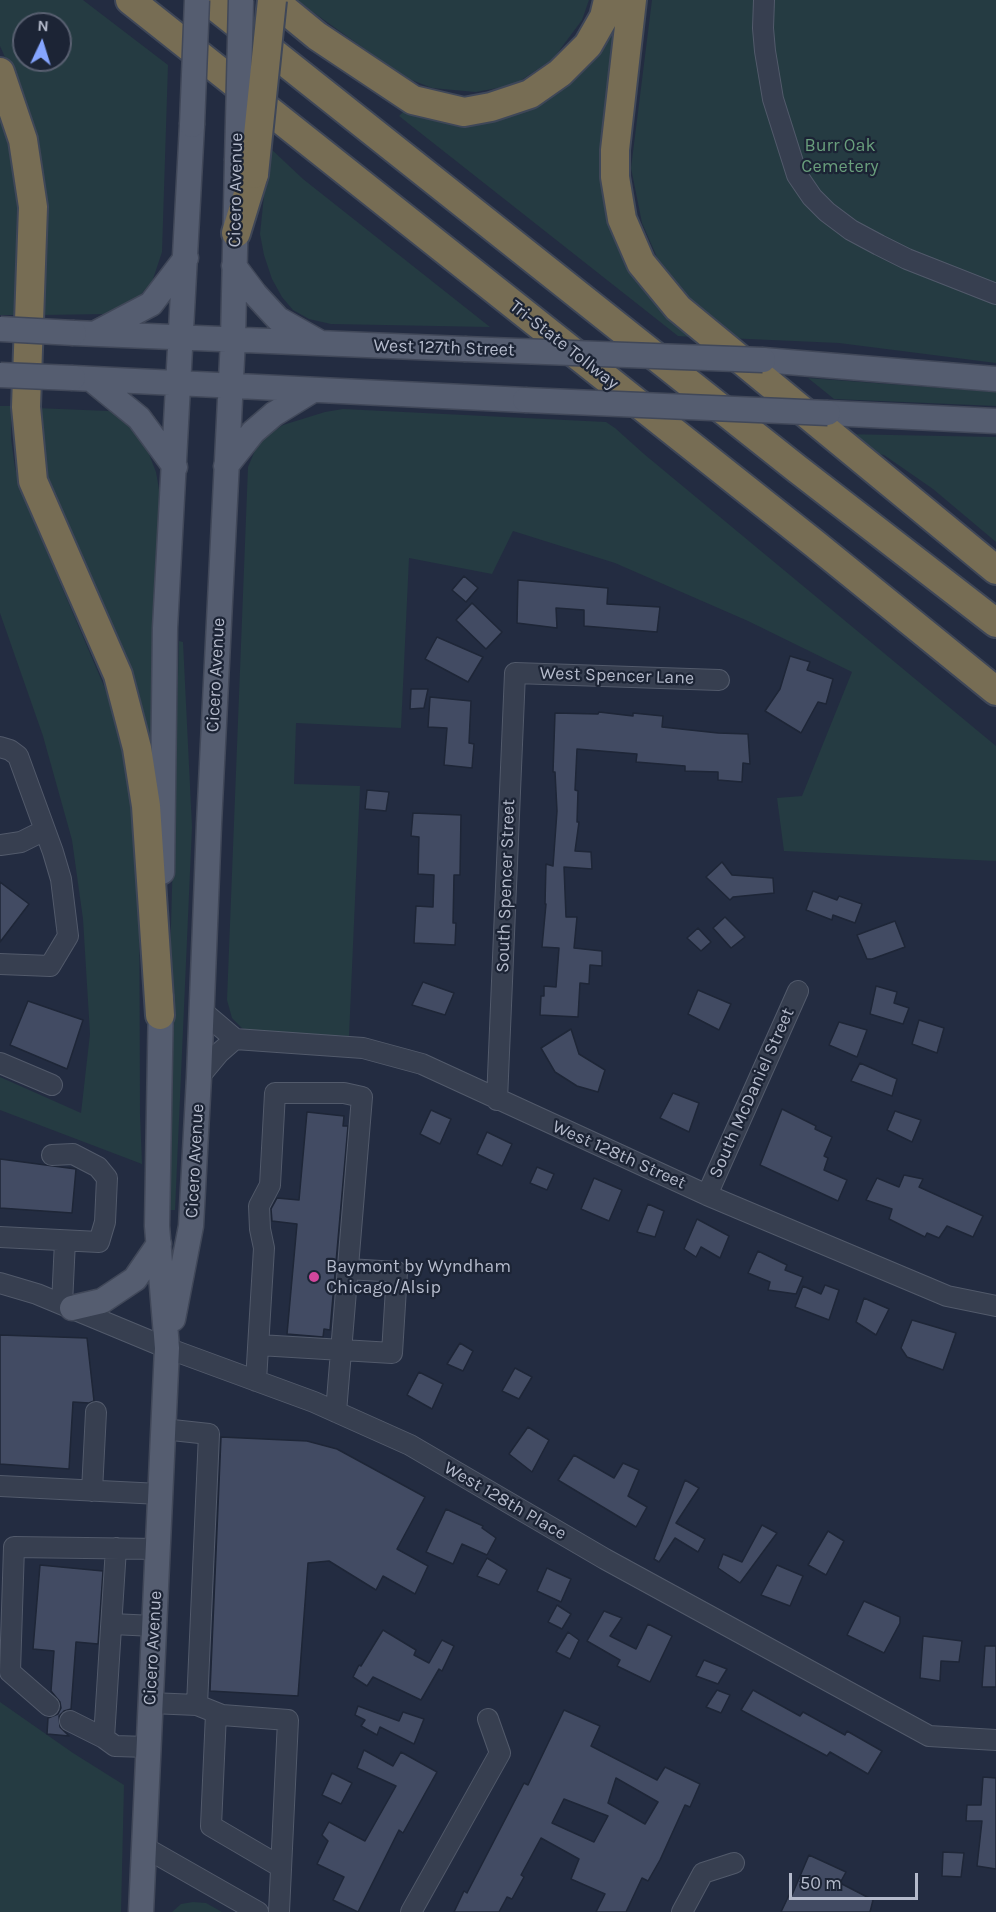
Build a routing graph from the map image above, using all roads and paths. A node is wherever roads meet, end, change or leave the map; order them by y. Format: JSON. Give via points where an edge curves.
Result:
{"nodes":[{"id":1,"x":130,"y":0,"type":"edge"},
{"id":2,"x":196,"y":0,"type":"edge"},
{"id":3,"x":207,"y":0,"type":"edge"},
{"id":4,"x":241,"y":0,"type":"edge"},
{"id":5,"x":273,"y":0,"type":"edge"},
{"id":6,"x":608,"y":0,"type":"edge"},
{"id":7,"x":632,"y":0,"type":"edge"},
{"id":8,"x":764,"y":0,"type":"edge"},
{"id":9,"x":0,"y":72,"type":"edge"},
{"id":10,"x":245,"y":168,"type":"junction"},
{"id":11,"x":236,"y":233,"type":"joint"},
{"id":12,"x":186,"y":258,"type":"junction"},
{"id":13,"x":234,"y":266,"type":"junction"},
{"id":14,"x":996,"y":294,"type":"edge"},
{"id":15,"x":0,"y":329,"type":"edge"},
{"id":16,"x":85,"y":333,"type":"junction"},
{"id":17,"x":182,"y":337,"type":"junction"},
{"id":18,"x":233,"y":339,"type":"junction"},
{"id":19,"x":321,"y":343,"type":"junction"},
{"id":20,"x":0,"y":375,"type":"edge"},
{"id":21,"x":82,"y":378,"type":"junction"},
{"id":22,"x":996,"y":379,"type":"edge"},
{"id":23,"x":179,"y":382,"type":"junction"},
{"id":24,"x":230,"y":386,"type":"junction"},
{"id":25,"x":313,"y":390,"type":"junction"},
{"id":26,"x":996,"y":422,"type":"edge"},
{"id":27,"x":226,"y":466,"type":"junction"},
{"id":28,"x":174,"y":467,"type":"junction"},
{"id":29,"x":996,"y":570,"type":"edge"},
{"id":30,"x":996,"y":623,"type":"edge"},
{"id":31,"x":515,"y":673,"type":"joint"},
{"id":32,"x":719,"y":680,"type":"dead end"},
{"id":33,"x":996,"y":691,"type":"edge"},
{"id":34,"x":0,"y":747,"type":"edge"},
{"id":35,"x":45,"y":830,"type":"junction"},
{"id":36,"x":0,"y":845,"type":"edge"},
{"id":37,"x":0,"y":964,"type":"edge"},
{"id":38,"x":798,"y":991,"type":"dead end"},
{"id":39,"x":202,"y":1011,"type":"junction"},
{"id":40,"x":160,"y":1015,"type":"junction"},
{"id":41,"x":235,"y":1039,"type":"junction"},
{"id":42,"x":0,"y":1063,"type":"edge"},
{"id":43,"x":199,"y":1077,"type":"junction"},
{"id":44,"x":52,"y":1085,"type":"dead end"},
{"id":45,"x":497,"y":1100,"type":"junction"},
{"id":46,"x":52,"y":1155,"type":"dead end"},
{"id":47,"x":707,"y":1195,"type":"junction"},
{"id":48,"x":0,"y":1237,"type":"edge"},
{"id":49,"x":66,"y":1241,"type":"junction"},
{"id":50,"x":159,"y":1244,"type":"junction"},
{"id":51,"x":348,"y":1269,"type":"junction"},
{"id":52,"x":0,"y":1283,"type":"edge"},
{"id":53,"x":67,"y":1306,"type":"junction"},
{"id":54,"x":996,"y":1306,"type":"edge"},
{"id":55,"x":259,"y":1345,"type":"junction"},
{"id":56,"x":167,"y":1348,"type":"junction"},
{"id":57,"x":341,"y":1349,"type":"junction"},
{"id":58,"x":256,"y":1381,"type":"junction"},
{"id":59,"x":96,"y":1412,"type":"dead end"},
{"id":60,"x":336,"y":1412,"type":"junction"},
{"id":61,"x":163,"y":1429,"type":"junction"},
{"id":62,"x":0,"y":1486,"type":"edge"},
{"id":63,"x":92,"y":1491,"type":"junction"},
{"id":64,"x":160,"y":1494,"type":"junction"},
{"id":65,"x":116,"y":1548,"type":"junction"},
{"id":66,"x":158,"y":1549,"type":"junction"},
{"id":67,"x":112,"y":1624,"type":"junction"},
{"id":68,"x":154,"y":1626,"type":"junction"},
{"id":69,"x":151,"y":1702,"type":"junction"},
{"id":70,"x":197,"y":1705,"type":"junction"},
{"id":71,"x":49,"y":1706,"type":"dead end"},
{"id":72,"x":216,"y":1713,"type":"junction"},
{"id":73,"x":488,"y":1719,"type":"dead end"},
{"id":74,"x":70,"y":1721,"type":"dead end"},
{"id":75,"x":104,"y":1738,"type":"junction"},
{"id":76,"x":996,"y":1740,"type":"edge"},
{"id":77,"x":148,"y":1747,"type":"junction"},
{"id":78,"x":144,"y":1847,"type":"junction"},
{"id":79,"x":734,"y":1863,"type":"dead end"},
{"id":80,"x":281,"y":1867,"type":"junction"},
{"id":81,"x":141,"y":1912,"type":"edge"},
{"id":82,"x":258,"y":1912,"type":"edge"},
{"id":83,"x":279,"y":1912,"type":"edge"},
{"id":84,"x":411,"y":1912,"type":"edge"},
{"id":85,"x":682,"y":1912,"type":"edge"}],
"edges":[{"from":1,"to":33,"type":"highway","name":"Tri-State Tollway"},
{"from":2,"to":12,"type":"main road","name":"Cicero Avenue","bridge":true},
{"from":3,"to":30,"type":"highway"},
{"from":4,"to":10,"type":"main road","name":"Cicero Avenue","bridge":true},
{"from":5,"to":6,"type":"highway","via":[[317,36],[413,100],[464,112],[530,94],[560,73],[588,45],[604,17]]},
{"from":5,"to":10,"type":"highway","bridge":true},
{"from":7,"to":29,"type":"highway","via":[[615,177],[622,219],[641,264],[678,308]]},
{"from":8,"to":14,"type":"street","via":[[764,39],[773,99],[798,175],[812,197],[851,230],[879,245]]},
{"from":9,"to":40,"type":"highway","via":[[23,140],[33,207],[26,407],[33,481],[118,675],[137,748],[146,806]]},
{"from":10,"to":11,"type":"highway"},
{"from":11,"to":13,"type":"main road","name":"Cicero Avenue"},
{"from":12,"to":16,"type":"main road","via":[[151,304]]},
{"from":12,"to":17,"type":"main road","name":"Cicero Avenue"},
{"from":13,"to":18,"type":"main road","name":"Cicero Avenue"},
{"from":13,"to":19,"type":"main road","via":[[278,319]]},
{"from":15,"to":16,"type":"main road","name":"West 127th Street","bridge":true},
{"from":16,"to":17,"type":"main road","name":"West 127th Street"},
{"from":17,"to":18,"type":"main road","name":"West 127th Street"},
{"from":17,"to":23,"type":"main road","name":"Cicero Avenue"},
{"from":18,"to":19,"type":"main road","name":"West 127th Street"},
{"from":18,"to":24,"type":"main road","name":"Cicero Avenue"},
{"from":19,"to":22,"type":"main road","name":"West 127th Street","bridge":true,"via":[[763,360]]},
{"from":20,"to":21,"type":"main road","bridge":true},
{"from":21,"to":23,"type":"main road"},
{"from":21,"to":28,"type":"main road","via":[[139,418]]},
{"from":23,"to":24,"type":"main road"},
{"from":23,"to":28,"type":"main road","name":"Cicero Avenue"},
{"from":24,"to":25,"type":"main road"},
{"from":24,"to":27,"type":"main road","name":"Cicero Avenue"},
{"from":25,"to":26,"type":"main road","bridge":true},
{"from":25,"to":27,"type":"main road","via":[[253,432]]},
{"from":27,"to":39,"type":"main road","name":"Cicero Avenue"},
{"from":28,"to":40,"type":"main road","name":"Cicero Avenue","via":[[165,628]]},
{"from":31,"to":32,"type":"street","name":"West Spencer Lane"},
{"from":31,"to":45,"type":"street","name":"South Spencer Street"},
{"from":34,"to":35,"type":"street","via":[[18,756]]},
{"from":35,"to":36,"type":"street","via":[[21,842]]},
{"from":35,"to":37,"type":"street","via":[[61,879],[68,936],[50,966]]},
{"from":38,"to":47,"type":"street","name":"South McDaniel Street"},
{"from":39,"to":41,"type":"street"},
{"from":39,"to":43,"type":"main road","name":"Cicero Avenue"},
{"from":40,"to":50,"type":"main road","name":"Cicero Avenue"},
{"from":41,"to":43,"type":"street"},
{"from":41,"to":45,"type":"street","name":"West 128th Street","via":[[363,1048],[422,1064]]},
{"from":42,"to":44,"type":"street"},
{"from":43,"to":56,"type":"main road","name":"Cicero Avenue","via":[[191,1226]]},
{"from":45,"to":47,"type":"street","name":"West 128th Street"},
{"from":46,"to":49,"type":"street","via":[[73,1154],[98,1167],[106,1178],[105,1222],[99,1242]]},
{"from":47,"to":54,"type":"street","name":"West 128th Street","via":[[947,1296]]},
{"from":48,"to":49,"type":"street"},
{"from":49,"to":53,"type":"street"},
{"from":50,"to":53,"type":"main road","via":[[135,1279],[102,1301]]},
{"from":50,"to":56,"type":"main road","name":"Cicero Avenue"},
{"from":51,"to":55,"type":"street","via":[[362,1097],[344,1093],[275,1093],[270,1185],[259,1206],[264,1248]]},
{"from":51,"to":57,"type":"street"},
{"from":51,"to":57,"type":"street","via":[[397,1272],[392,1353]]},
{"from":52,"to":53,"type":"street","name":"West 128th Place"},
{"from":53,"to":56,"type":"street","name":"West 128th Place"},
{"from":55,"to":57,"type":"street"},
{"from":55,"to":58,"type":"street"},
{"from":56,"to":58,"type":"street","name":"West 128th Place"},
{"from":56,"to":61,"type":"main road","name":"Cicero Avenue"},
{"from":57,"to":60,"type":"street"},
{"from":58,"to":60,"type":"street","name":"West 128th Place"},
{"from":59,"to":63,"type":"street"},
{"from":60,"to":76,"type":"street","name":"West 128th Place","via":[[410,1445],[605,1559],[929,1736]]},
{"from":61,"to":64,"type":"main road","name":"Cicero Avenue"},
{"from":61,"to":70,"type":"street","via":[[208,1434]]},
{"from":62,"to":63,"type":"street"},
{"from":63,"to":64,"type":"street"},
{"from":64,"to":66,"type":"main road","name":"Cicero Avenue"},
{"from":65,"to":66,"type":"street"},
{"from":65,"to":67,"type":"street"},
{"from":65,"to":71,"type":"street","via":[[14,1547],[10,1672]]},
{"from":66,"to":68,"type":"main road","name":"Cicero Avenue"},
{"from":67,"to":68,"type":"street"},
{"from":67,"to":75,"type":"street"},
{"from":68,"to":69,"type":"main road","name":"Cicero Avenue"},
{"from":69,"to":70,"type":"street"},
{"from":69,"to":77,"type":"main road","name":"Cicero Avenue"},
{"from":70,"to":72,"type":"street"},
{"from":72,"to":80,"type":"street","via":[[211,1826]]},
{"from":72,"to":80,"type":"street","via":[[288,1720]]},
{"from":73,"to":84,"type":"street","via":[[500,1753]]},
{"from":74,"to":75,"type":"street"},
{"from":75,"to":77,"type":"street","via":[[115,1746]]},
{"from":77,"to":78,"type":"main road","name":"Cicero Avenue"},
{"from":78,"to":81,"type":"main road","name":"Cicero Avenue"},
{"from":78,"to":82,"type":"street"},
{"from":79,"to":85,"type":"street","via":[[703,1873]]},
{"from":80,"to":83,"type":"street"}]}
